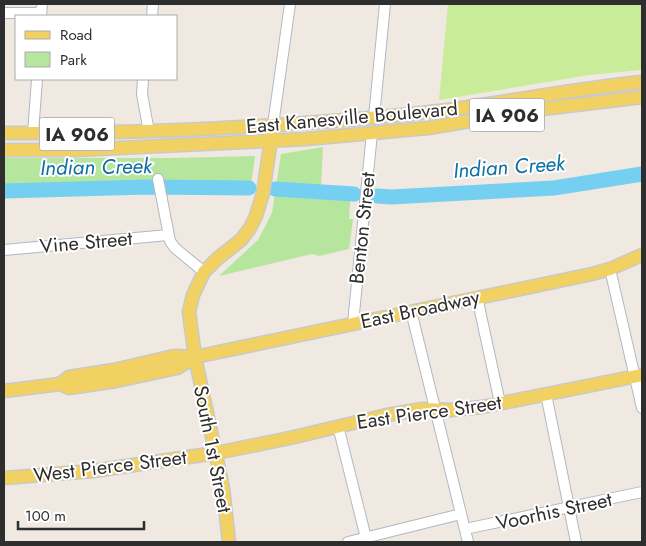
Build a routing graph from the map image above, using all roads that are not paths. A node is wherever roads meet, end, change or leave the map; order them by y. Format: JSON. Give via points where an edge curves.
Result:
{"nodes":[{"id":1,"x":290,"y":4,"type":"edge"},
{"id":2,"x":385,"y":4,"type":"edge"},
{"id":3,"x":41,"y":11,"type":"edge"},
{"id":4,"x":4,"y":13,"type":"edge"},
{"id":5,"x":37,"y":80,"type":"edge"},
{"id":6,"x":142,"y":80,"type":"edge"},
{"id":7,"x":642,"y":82,"type":"edge"},
{"id":8,"x":642,"y":97,"type":"edge"},
{"id":9,"x":509,"y":100,"type":"junction"},
{"id":10,"x":509,"y":115,"type":"junction"},
{"id":11,"x":374,"y":117,"type":"junction"},
{"id":12,"x":272,"y":125,"type":"junction"},
{"id":13,"x":149,"y":132,"type":"junction"},
{"id":14,"x":4,"y":133,"type":"edge"},
{"id":15,"x":372,"y":133,"type":"junction"},
{"id":16,"x":33,"y":134,"type":"junction"},
{"id":17,"x":271,"y":141,"type":"junction"},
{"id":18,"x":4,"y":150,"type":"edge"},
{"id":19,"x":158,"y":179,"type":"dead end"},
{"id":20,"x":168,"y":234,"type":"junction"},
{"id":21,"x":4,"y":250,"type":"edge"},
{"id":22,"x":642,"y":255,"type":"edge"},
{"id":23,"x":610,"y":269,"type":"junction"},
{"id":24,"x":204,"y":272,"type":"junction"},
{"id":25,"x":477,"y":297,"type":"junction"},
{"id":26,"x":411,"y":311,"type":"junction"},
{"id":27,"x":353,"y":323,"type":"junction"},
{"id":28,"x":195,"y":357,"type":"junction"},
{"id":29,"x":639,"y":376,"type":"edge"},
{"id":30,"x":4,"y":391,"type":"edge"},
{"id":31,"x":546,"y":394,"type":"junction"},
{"id":32,"x":500,"y":403,"type":"junction"},
{"id":33,"x":642,"y":408,"type":"edge"},
{"id":34,"x":436,"y":409,"type":"junction"},
{"id":35,"x":338,"y":426,"type":"junction"},
{"id":36,"x":216,"y":453,"type":"junction"},
{"id":37,"x":4,"y":478,"type":"edge"},
{"id":38,"x":642,"y":492,"type":"edge"},
{"id":39,"x":570,"y":508,"type":"junction"},
{"id":40,"x":461,"y":514,"type":"junction"},
{"id":41,"x":465,"y":529,"type":"junction"},
{"id":42,"x":366,"y":540,"type":"edge"},
{"id":43,"x":229,"y":542,"type":"edge"},
{"id":44,"x":348,"y":542,"type":"edge"},
{"id":45,"x":468,"y":542,"type":"edge"},
{"id":46,"x":576,"y":542,"type":"edge"}],
"edges":[{"from":1,"to":12,"type":"street"},
{"from":2,"to":11,"type":"street"},
{"from":3,"to":4,"type":"street"},
{"from":5,"to":16,"type":"street"},
{"from":6,"to":13,"type":"street"},
{"from":7,"to":9,"type":"main road","name":"East Kanesville Boulevard","number":"IA 906"},
{"from":8,"to":10,"type":"main road","name":"East Kanesville Boulevard","number":"IA 906"},
{"from":9,"to":10,"type":"street"},
{"from":9,"to":11,"type":"main road","name":"East Kanesville Boulevard","number":"IA 906"},
{"from":10,"to":15,"type":"main road","name":"East Kanesville Boulevard","number":"IA 906"},
{"from":11,"to":12,"type":"main road","name":"East Kanesville Boulevard","number":"IA 906"},
{"from":12,"to":13,"type":"main road","name":"East Kanesville Boulevard","number":"IA 906"},
{"from":12,"to":17,"type":"main road"},
{"from":13,"to":16,"type":"main road","number":"IA 906"},
{"from":14,"to":16,"type":"main road","number":"IA 906"},
{"from":15,"to":17,"type":"main road","name":"East Kanesville Boulevard","number":"IA 906"},
{"from":15,"to":27,"type":"street","name":"Benton Street"},
{"from":17,"to":18,"type":"main road","name":"East Kanesville Boulevard","number":"IA 906"},
{"from":17,"to":24,"type":"main road","via":[[260,205],[250,228]]},
{"from":19,"to":20,"type":"street"},
{"from":20,"to":21,"type":"street","name":"Vine Street"},
{"from":20,"to":24,"type":"street","via":[[176,248]]},
{"from":22,"to":23,"type":"main road","name":"East Broadway"},
{"from":23,"to":25,"type":"main road","name":"East Broadway"},
{"from":23,"to":29,"type":"street"},
{"from":24,"to":28,"type":"main road","name":"South 1st Street","via":[[189,312]]},
{"from":25,"to":26,"type":"main road","name":"East Broadway"},
{"from":25,"to":32,"type":"street"},
{"from":26,"to":27,"type":"main road","name":"East Broadway"},
{"from":26,"to":34,"type":"street"},
{"from":27,"to":28,"type":"main road","name":"East Broadway"},
{"from":28,"to":30,"type":"main road","name":"East Broadway","via":[[177,368],[116,381],[69,388],[60,384]]},
{"from":28,"to":36,"type":"main road","name":"South 1st Street"},
{"from":29,"to":31,"type":"main road","name":"East Pierce Street"},
{"from":29,"to":33,"type":"street"},
{"from":31,"to":32,"type":"main road","name":"East Pierce Street"},
{"from":31,"to":39,"type":"street"},
{"from":32,"to":34,"type":"main road","name":"East Pierce Street"},
{"from":34,"to":35,"type":"main road","name":"East Pierce Street"},
{"from":34,"to":40,"type":"street"},
{"from":35,"to":36,"type":"main road","name":"East Pierce Street"},
{"from":35,"to":42,"type":"street"},
{"from":36,"to":37,"type":"main road","name":"West Pierce Street","via":[[93,471]]},
{"from":36,"to":43,"type":"main road","name":"South 1st Street"},
{"from":38,"to":39,"type":"street","name":"Voorhis Street"},
{"from":39,"to":41,"type":"street","name":"Voorhis Street"},
{"from":39,"to":46,"type":"street"},
{"from":40,"to":41,"type":"street"},
{"from":40,"to":42,"type":"street"},
{"from":41,"to":45,"type":"street"},
{"from":42,"to":44,"type":"street"}]}
